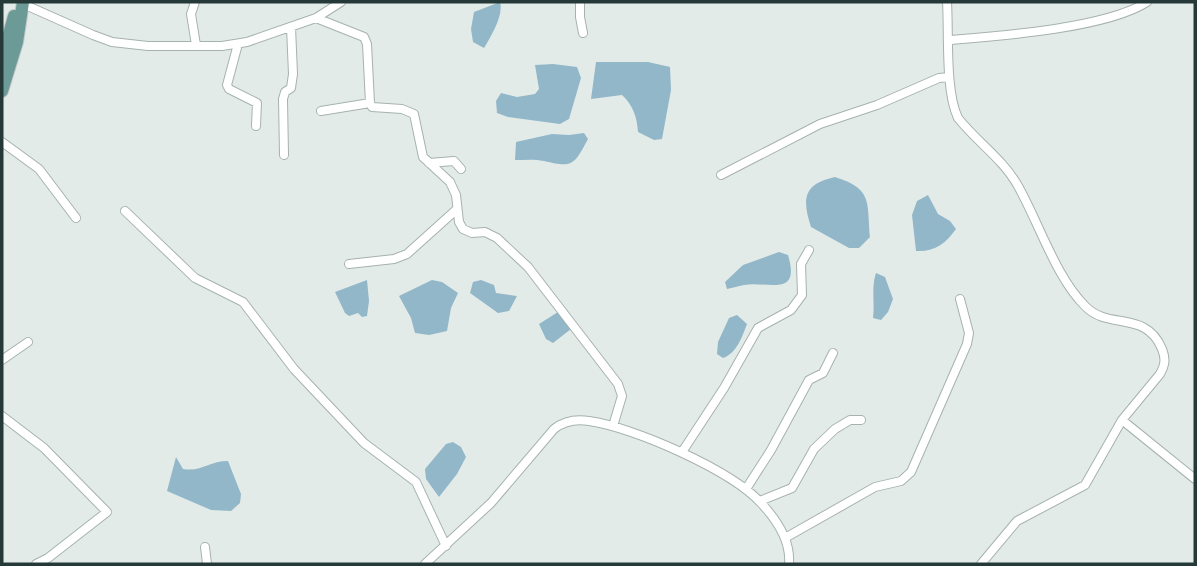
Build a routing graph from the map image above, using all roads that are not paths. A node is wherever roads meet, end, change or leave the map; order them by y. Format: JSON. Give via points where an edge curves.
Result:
{"nodes":[{"id":1,"x":20,"y":2,"type":"edge"},
{"id":2,"x":195,"y":2,"type":"edge"},
{"id":3,"x":341,"y":2,"type":"edge"},
{"id":4,"x":580,"y":2,"type":"edge"},
{"id":5,"x":947,"y":2,"type":"edge"},
{"id":6,"x":1147,"y":2,"type":"edge"},
{"id":7,"x":316,"y":18,"type":"junction"},
{"id":8,"x":291,"y":27,"type":"junction"},
{"id":9,"x":583,"y":33,"type":"dead end"},
{"id":10,"x":950,"y":40,"type":"junction"},
{"id":11,"x":238,"y":44,"type":"junction"},
{"id":12,"x":196,"y":45,"type":"junction"},
{"id":13,"x":2,"y":60,"type":"edge"},
{"id":14,"x":949,"y":77,"type":"junction"},
{"id":15,"x":2,"y":92,"type":"edge"},
{"id":16,"x":370,"y":103,"type":"junction"},
{"id":17,"x":321,"y":111,"type":"dead end"},
{"id":18,"x":256,"y":126,"type":"dead end"},
{"id":19,"x":2,"y":142,"type":"edge"},
{"id":20,"x":284,"y":155,"type":"dead end"},
{"id":21,"x":429,"y":163,"type":"junction"},
{"id":22,"x":461,"y":169,"type":"dead end"},
{"id":23,"x":721,"y":176,"type":"dead end"},
{"id":24,"x":457,"y":209,"type":"junction"},
{"id":25,"x":125,"y":211,"type":"dead end"},
{"id":26,"x":76,"y":218,"type":"dead end"},
{"id":27,"x":809,"y":250,"type":"dead end"},
{"id":28,"x":349,"y":264,"type":"dead end"},
{"id":29,"x":960,"y":299,"type":"dead end"},
{"id":30,"x":28,"y":342,"type":"dead end"},
{"id":31,"x":833,"y":353,"type":"dead end"},
{"id":32,"x":2,"y":360,"type":"edge"},
{"id":33,"x":2,"y":416,"type":"edge"},
{"id":34,"x":861,"y":420,"type":"dead end"},
{"id":35,"x":1122,"y":420,"type":"junction"},
{"id":36,"x":613,"y":426,"type":"junction"},
{"id":37,"x":682,"y":453,"type":"junction"},
{"id":38,"x":1195,"y":479,"type":"edge"},
{"id":39,"x":746,"y":489,"type":"junction"},
{"id":40,"x":760,"y":501,"type":"junction"},
{"id":41,"x":785,"y":538,"type":"junction"},
{"id":42,"x":446,"y":546,"type":"junction"},
{"id":43,"x":205,"y":547,"type":"dead end"},
{"id":44,"x":39,"y":564,"type":"edge"},
{"id":45,"x":207,"y":564,"type":"edge"},
{"id":46,"x":425,"y":564,"type":"edge"},
{"id":47,"x":789,"y":564,"type":"edge"},
{"id":48,"x":981,"y":564,"type":"edge"}],
"edges":[{"from":1,"to":12,"type":"street","via":[[112,41]]},
{"from":1,"to":13,"type":"main road"},
{"from":1,"to":15,"type":"main road","via":[[17,42]]},
{"from":2,"to":12,"type":"street","via":[[191,23]]},
{"from":3,"to":7,"type":"street"},
{"from":4,"to":9,"type":"street"},
{"from":5,"to":10,"type":"street"},
{"from":6,"to":10,"type":"street","via":[[1084,23]]},
{"from":7,"to":8,"type":"street"},
{"from":7,"to":16,"type":"street","via":[[364,37]]},
{"from":8,"to":11,"type":"street"},
{"from":8,"to":20,"type":"street","via":[[293,74],[283,99]]},
{"from":10,"to":14,"type":"street"},
{"from":11,"to":12,"type":"street"},
{"from":11,"to":18,"type":"street","via":[[227,85],[257,103]]},
{"from":14,"to":23,"type":"street","via":[[820,124]]},
{"from":14,"to":35,"type":"street","via":[[958,118],[1006,167],[1082,303],[1097,315],[1139,324],[1161,346],[1164,365]]},
{"from":16,"to":17,"type":"street"},
{"from":16,"to":21,"type":"street","via":[[414,114],[420,148]]},
{"from":19,"to":26,"type":"street","via":[[39,169]]},
{"from":21,"to":22,"type":"street","via":[[454,162]]},
{"from":21,"to":24,"type":"street","via":[[450,182]]},
{"from":24,"to":28,"type":"street","via":[[407,254]]},
{"from":24,"to":36,"type":"street","via":[[463,229],[497,238],[528,267],[618,384],[622,396]]},
{"from":25,"to":42,"type":"street","via":[[195,278],[243,302],[294,369],[364,443],[416,482]]},
{"from":27,"to":37,"type":"street","via":[[801,264],[802,295],[791,310],[758,328]]},
{"from":29,"to":41,"type":"street","via":[[969,332],[967,344],[911,472],[901,481],[875,486]]},
{"from":30,"to":32,"type":"street"},
{"from":31,"to":39,"type":"street","via":[[823,373],[808,380]]},
{"from":33,"to":44,"type":"street","via":[[44,448],[107,512]]},
{"from":34,"to":40,"type":"street","via":[[850,420],[835,429],[814,449],[792,488]]},
{"from":35,"to":38,"type":"street"},
{"from":35,"to":48,"type":"street","via":[[1085,485],[1017,521]]},
{"from":36,"to":37,"type":"street"},
{"from":36,"to":42,"type":"street","via":[[588,420],[560,424],[491,503]]},
{"from":37,"to":39,"type":"street"},
{"from":39,"to":40,"type":"street"},
{"from":40,"to":41,"type":"street"},
{"from":41,"to":47,"type":"street"},
{"from":42,"to":46,"type":"street"},
{"from":43,"to":45,"type":"street"}]}
